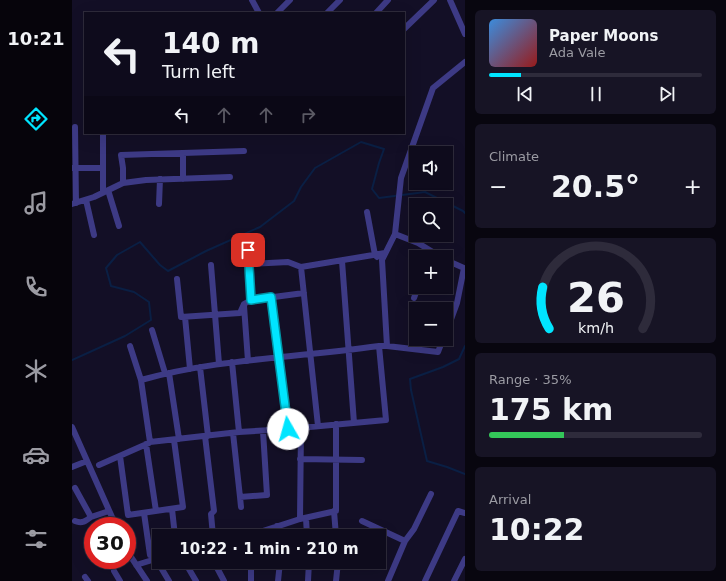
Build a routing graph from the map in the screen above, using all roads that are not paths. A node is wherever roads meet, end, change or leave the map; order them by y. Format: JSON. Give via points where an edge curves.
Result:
{"nodes":[{"id":1,"x":252,"y":0,"type":"edge"},
{"id":2,"x":290,"y":0,"type":"edge"},
{"id":3,"x":340,"y":0,"type":"edge"},
{"id":4,"x":388,"y":0,"type":"edge"},
{"id":5,"x":434,"y":0,"type":"edge"},
{"id":6,"x":450,"y":0,"type":"edge"},
{"id":7,"x":258,"y":12,"type":"edge"},
{"id":8,"x":278,"y":12,"type":"edge"},
{"id":9,"x":328,"y":12,"type":"edge"},
{"id":10,"x":377,"y":12,"type":"edge"},
{"id":11,"x":405,"y":29,"type":"edge"},
{"id":12,"x":465,"y":34,"type":"edge"},
{"id":13,"x":465,"y":62,"type":"edge"},
{"id":14,"x":75,"y":127,"type":"dead end"},
{"id":15,"x":103,"y":134,"type":"edge"},
{"id":16,"x":244,"y":151,"type":"dead end"},
{"id":17,"x":183,"y":153,"type":"junction"},
{"id":18,"x":73,"y":168,"type":"edge"},
{"id":19,"x":103,"y":168,"type":"junction"},
{"id":20,"x":230,"y":177,"type":"dead end"},
{"id":21,"x":184,"y":179,"type":"junction"},
{"id":22,"x":160,"y":180,"type":"junction"},
{"id":23,"x":123,"y":182,"type":"junction"},
{"id":24,"x":106,"y":191,"type":"junction"},
{"id":25,"x":86,"y":200,"type":"junction"},
{"id":26,"x":74,"y":203,"type":"edge"},
{"id":27,"x":159,"y":204,"type":"dead end"},
{"id":28,"x":367,"y":212,"type":"dead end"},
{"id":29,"x":119,"y":226,"type":"dead end"},
{"id":30,"x":395,"y":234,"type":"junction"},
{"id":31,"x":94,"y":235,"type":"dead end"},
{"id":32,"x":248,"y":250,"type":"dead end"},
{"id":33,"x":426,"y":250,"type":"edge"},
{"id":34,"x":385,"y":254,"type":"junction"},
{"id":35,"x":375,"y":255,"type":"junction"},
{"id":36,"x":382,"y":260,"type":"junction"},
{"id":37,"x":342,"y":261,"type":"junction"},
{"id":38,"x":453,"y":263,"type":"edge"},
{"id":39,"x":248,"y":264,"type":"junction"},
{"id":40,"x":211,"y":265,"type":"dead end"},
{"id":41,"x":301,"y":268,"type":"junction"},
{"id":42,"x":177,"y":279,"type":"dead end"},
{"id":43,"x":304,"y":293,"type":"junction"},
{"id":44,"x":415,"y":294,"type":"edge"},
{"id":45,"x":271,"y":297,"type":"junction"},
{"id":46,"x":414,"y":298,"type":"dead end"},
{"id":47,"x":251,"y":300,"type":"junction"},
{"id":48,"x":244,"y":304,"type":"junction"},
{"id":49,"x":215,"y":314,"type":"junction"},
{"id":50,"x":453,"y":314,"type":"edge"},
{"id":51,"x":185,"y":316,"type":"junction"},
{"id":52,"x":152,"y":330,"type":"dead end"},
{"id":53,"x":130,"y":346,"type":"dead end"},
{"id":54,"x":379,"y":346,"type":"junction"},
{"id":55,"x":387,"y":346,"type":"junction"},
{"id":56,"x":441,"y":346,"type":"edge"},
{"id":57,"x":349,"y":350,"type":"junction"},
{"id":58,"x":311,"y":354,"type":"junction"},
{"id":59,"x":279,"y":358,"type":"junction"},
{"id":60,"x":248,"y":361,"type":"junction"},
{"id":61,"x":232,"y":362,"type":"junction"},
{"id":62,"x":219,"y":364,"type":"junction"},
{"id":63,"x":200,"y":367,"type":"junction"},
{"id":64,"x":190,"y":369,"type":"junction"},
{"id":65,"x":167,"y":373,"type":"junction"},
{"id":66,"x":141,"y":380,"type":"junction"},
{"id":67,"x":354,"y":423,"type":"junction"},
{"id":68,"x":336,"y":424,"type":"junction"},
{"id":69,"x":72,"y":426,"type":"edge"},
{"id":70,"x":318,"y":426,"type":"junction"},
{"id":71,"x":301,"y":428,"type":"junction"},
{"id":72,"x":288,"y":429,"type":"junction"},
{"id":73,"x":263,"y":431,"type":"junction"},
{"id":74,"x":236,"y":432,"type":"junction"},
{"id":75,"x":206,"y":436,"type":"junction"},
{"id":76,"x":177,"y":439,"type":"junction"},
{"id":77,"x":148,"y":443,"type":"junction"},
{"id":78,"x":120,"y":456,"type":"junction"},
{"id":79,"x":300,"y":459,"type":"junction"},
{"id":80,"x":336,"y":460,"type":"junction"},
{"id":81,"x":362,"y":460,"type":"dead end"},
{"id":82,"x":87,"y":461,"type":"junction"},
{"id":83,"x":99,"y":465,"type":"dead end"},
{"id":84,"x":72,"y":467,"type":"edge"},
{"id":85,"x":75,"y":488,"type":"dead end"},
{"id":86,"x":431,"y":494,"type":"dead end"},
{"id":87,"x":240,"y":497,"type":"junction"},
{"id":88,"x":241,"y":507,"type":"dead end"},
{"id":89,"x":172,"y":509,"type":"junction"},
{"id":90,"x":109,"y":511,"type":"junction"},
{"id":91,"x":156,"y":511,"type":"junction"},
{"id":92,"x":334,"y":511,"type":"junction"},
{"id":93,"x":144,"y":513,"type":"junction"},
{"id":94,"x":465,"y":513,"type":"edge"},
{"id":95,"x":91,"y":517,"type":"joint"},
{"id":96,"x":112,"y":517,"type":"edge"},
{"id":97,"x":303,"y":518,"type":"junction"},
{"id":98,"x":75,"y":520,"type":"dead end"},
{"id":99,"x":362,"y":521,"type":"dead end"},
{"id":100,"x":84,"y":522,"type":"edge"},
{"id":101,"x":277,"y":526,"type":"junction"},
{"id":102,"x":174,"y":529,"type":"edge"},
{"id":103,"x":213,"y":529,"type":"edge"},
{"id":104,"x":269,"y":529,"type":"edge"},
{"id":105,"x":277,"y":529,"type":"edge"},
{"id":106,"x":305,"y":529,"type":"edge"},
{"id":107,"x":335,"y":529,"type":"edge"},
{"id":108,"x":405,"y":541,"type":"junction"},
{"id":109,"x":150,"y":555,"type":"dead end"},
{"id":110,"x":465,"y":559,"type":"edge"},
{"id":111,"x":152,"y":560,"type":"edge"},
{"id":112,"x":136,"y":565,"type":"joint"},
{"id":113,"x":162,"y":569,"type":"edge"},
{"id":114,"x":189,"y":569,"type":"edge"},
{"id":115,"x":218,"y":569,"type":"edge"},
{"id":116,"x":251,"y":569,"type":"edge"},
{"id":117,"x":279,"y":569,"type":"edge"},
{"id":118,"x":309,"y":569,"type":"edge"},
{"id":119,"x":337,"y":569,"type":"edge"},
{"id":120,"x":114,"y":571,"type":"dead end"},
{"id":121,"x":120,"y":581,"type":"edge"},
{"id":122,"x":148,"y":581,"type":"edge"},
{"id":123,"x":169,"y":581,"type":"edge"},
{"id":124,"x":196,"y":581,"type":"edge"},
{"id":125,"x":224,"y":581,"type":"edge"},
{"id":126,"x":251,"y":581,"type":"edge"},
{"id":127,"x":278,"y":581,"type":"edge"},
{"id":128,"x":308,"y":581,"type":"edge"},
{"id":129,"x":336,"y":581,"type":"edge"},
{"id":130,"x":388,"y":581,"type":"edge"},
{"id":131,"x":425,"y":581,"type":"edge"},
{"id":132,"x":454,"y":581,"type":"edge"}],
"edges":[{"from":1,"to":7,"type":"street"},
{"from":2,"to":8,"type":"street"},
{"from":3,"to":9,"type":"street"},
{"from":4,"to":10,"type":"street"},
{"from":5,"to":11,"type":"street"},
{"from":6,"to":12,"type":"street"},
{"from":13,"to":30,"type":"street","via":[[433,88],[401,178]]},
{"from":14,"to":18,"type":"street"},
{"from":15,"to":19,"type":"street"},
{"from":16,"to":17,"type":"street"},
{"from":17,"to":21,"type":"street"},
{"from":17,"to":23,"type":"street","via":[[121,155],[124,168]]},
{"from":18,"to":19,"type":"street"},
{"from":18,"to":26,"type":"street"},
{"from":19,"to":24,"type":"street"},
{"from":20,"to":21,"type":"street"},
{"from":21,"to":22,"type":"street"},
{"from":22,"to":23,"type":"street"},
{"from":22,"to":27,"type":"street"},
{"from":23,"to":24,"type":"street"},
{"from":24,"to":25,"type":"street"},
{"from":24,"to":29,"type":"street"},
{"from":25,"to":26,"type":"street"},
{"from":25,"to":31,"type":"street"},
{"from":28,"to":35,"type":"street"},
{"from":30,"to":33,"type":"street","via":[[418,243]]},
{"from":30,"to":34,"type":"street"},
{"from":32,"to":39,"type":"street"},
{"from":34,"to":35,"type":"street"},
{"from":34,"to":36,"type":"street"},
{"from":35,"to":36,"type":"street"},
{"from":35,"to":37,"type":"street"},
{"from":36,"to":55,"type":"street"},
{"from":37,"to":41,"type":"street"},
{"from":37,"to":57,"type":"street"},
{"from":38,"to":50,"type":"street","via":[[464,268]]},
{"from":39,"to":41,"type":"street","via":[[288,262]]},
{"from":39,"to":47,"type":"street"},
{"from":40,"to":49,"type":"street"},
{"from":41,"to":43,"type":"street"},
{"from":42,"to":51,"type":"street","via":[[181,317]]},
{"from":43,"to":45,"type":"street"},
{"from":43,"to":58,"type":"street"},
{"from":44,"to":46,"type":"street"},
{"from":45,"to":47,"type":"street"},
{"from":45,"to":59,"type":"street"},
{"from":47,"to":48,"type":"street"},
{"from":48,"to":49,"type":"street","via":[[240,313]]},
{"from":48,"to":60,"type":"street"},
{"from":49,"to":51,"type":"street"},
{"from":49,"to":62,"type":"street"},
{"from":51,"to":64,"type":"street"},
{"from":52,"to":65,"type":"street"},
{"from":53,"to":66,"type":"street"},
{"from":54,"to":55,"type":"street"},
{"from":54,"to":57,"type":"street"},
{"from":54,"to":67,"type":"street","via":[[386,420]]},
{"from":55,"to":56,"type":"street","via":[[438,352]]},
{"from":57,"to":58,"type":"street"},
{"from":57,"to":67,"type":"street"},
{"from":58,"to":59,"type":"street"},
{"from":58,"to":70,"type":"street"},
{"from":59,"to":60,"type":"street"},
{"from":59,"to":72,"type":"street"},
{"from":60,"to":61,"type":"street"},
{"from":61,"to":62,"type":"street"},
{"from":61,"to":74,"type":"street"},
{"from":62,"to":63,"type":"street"},
{"from":63,"to":64,"type":"street"},
{"from":63,"to":75,"type":"street"},
{"from":64,"to":65,"type":"street"},
{"from":65,"to":66,"type":"street"},
{"from":65,"to":76,"type":"street"},
{"from":66,"to":77,"type":"street"},
{"from":67,"to":68,"type":"street"},
{"from":68,"to":70,"type":"street"},
{"from":68,"to":80,"type":"street"},
{"from":69,"to":82,"type":"street"},
{"from":70,"to":71,"type":"street"},
{"from":71,"to":72,"type":"street"},
{"from":71,"to":79,"type":"street"},
{"from":72,"to":73,"type":"street"},
{"from":73,"to":74,"type":"street"},
{"from":73,"to":87,"type":"street","via":[[267,495]]},
{"from":74,"to":75,"type":"street"},
{"from":74,"to":87,"type":"street"},
{"from":75,"to":76,"type":"street"},
{"from":75,"to":103,"type":"street","via":[[214,511],[211,514]]},
{"from":76,"to":77,"type":"street"},
{"from":76,"to":89,"type":"street","via":[[183,507]]},
{"from":77,"to":78,"type":"street"},
{"from":77,"to":91,"type":"street"},
{"from":78,"to":83,"type":"street"},
{"from":78,"to":93,"type":"street","via":[[128,515]]},
{"from":79,"to":80,"type":"street"},
{"from":79,"to":97,"type":"street"},
{"from":80,"to":81,"type":"street"},
{"from":80,"to":92,"type":"street"},
{"from":82,"to":84,"type":"street"},
{"from":82,"to":90,"type":"street"},
{"from":85,"to":95,"type":"street"},
{"from":86,"to":108,"type":"street","via":[[414,529]]},
{"from":87,"to":88,"type":"street"},
{"from":89,"to":91,"type":"street"},
{"from":89,"to":102,"type":"street"},
{"from":90,"to":95,"type":"street"},
{"from":90,"to":96,"type":"street"},
{"from":91,"to":93,"type":"street"},
{"from":92,"to":97,"type":"street"},
{"from":92,"to":107,"type":"street"},
{"from":93,"to":109,"type":"street"},
{"from":94,"to":131,"type":"street","via":[[458,511]]},
{"from":97,"to":101,"type":"street"},
{"from":97,"to":106,"type":"street"},
{"from":98,"to":100,"type":"street"},
{"from":99,"to":108,"type":"street"},
{"from":101,"to":104,"type":"street"},
{"from":101,"to":105,"type":"street"},
{"from":108,"to":130,"type":"street"},
{"from":110,"to":132,"type":"street"},
{"from":111,"to":112,"type":"street"},
{"from":112,"to":122,"type":"street"},
{"from":113,"to":123,"type":"street"},
{"from":114,"to":124,"type":"street"},
{"from":115,"to":125,"type":"street"},
{"from":116,"to":126,"type":"street"},
{"from":117,"to":127,"type":"street"},
{"from":118,"to":128,"type":"street"},
{"from":119,"to":129,"type":"street"},
{"from":120,"to":121,"type":"street"}]}
